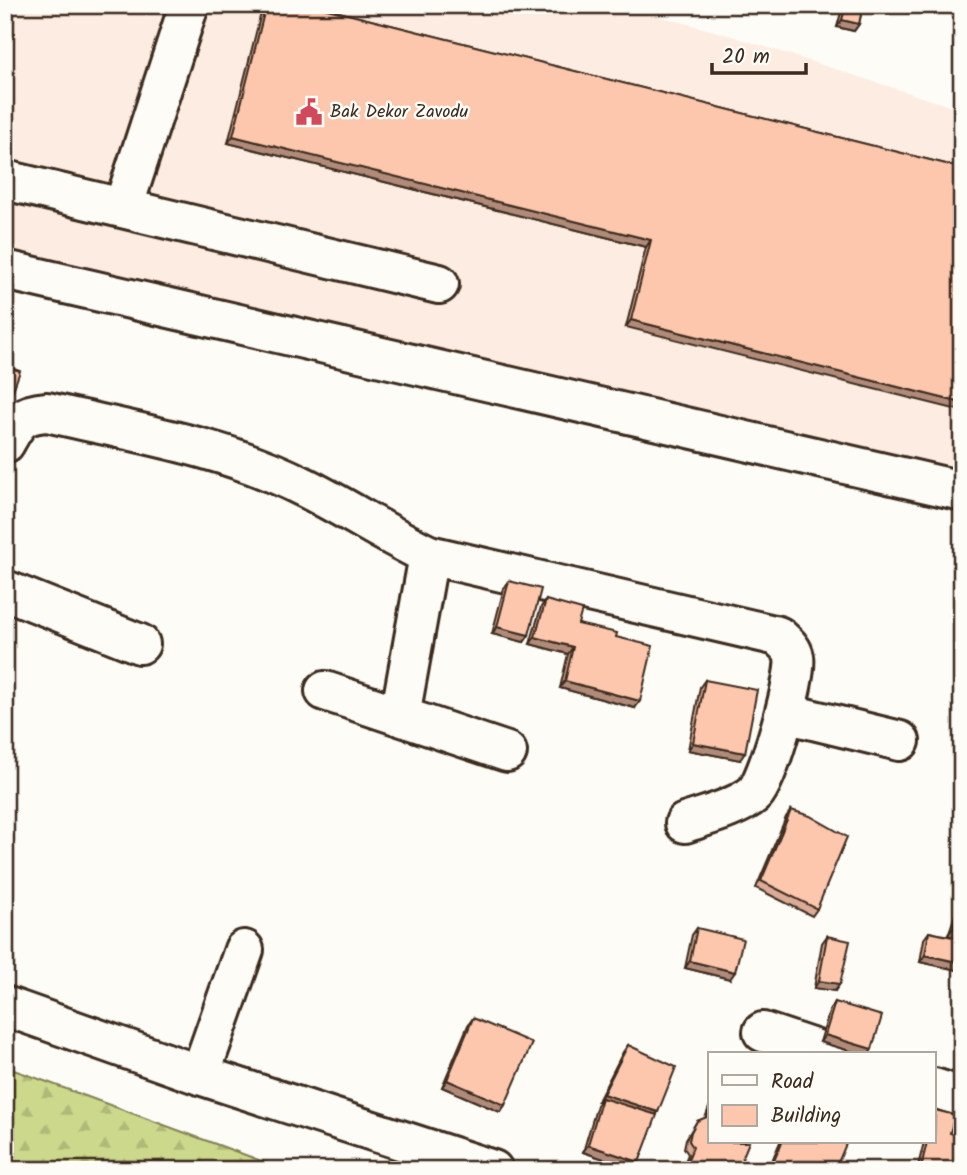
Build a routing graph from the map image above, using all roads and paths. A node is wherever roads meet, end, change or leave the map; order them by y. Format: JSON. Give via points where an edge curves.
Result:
{"nodes":[{"id":1,"x":189,"y":5,"type":"edge"},
{"id":2,"x":5,"y":180,"type":"edge"},
{"id":3,"x":123,"y":208,"type":"junction"},
{"id":4,"x":5,"y":270,"type":"edge"},
{"id":5,"x":439,"y":284,"type":"dead end"},
{"id":6,"x":5,"y":443,"type":"edge"},
{"id":7,"x":962,"y":491,"type":"edge"},
{"id":8,"x":429,"y":555,"type":"junction"},
{"id":9,"x":5,"y":590,"type":"edge"},
{"id":10,"x":140,"y":644,"type":"dead end"},
{"id":11,"x":325,"y":691,"type":"dead end"},
{"id":12,"x":785,"y":713,"type":"junction"},
{"id":13,"x":400,"y":716,"type":"junction"},
{"id":14,"x":900,"y":741,"type":"dead end"},
{"id":15,"x":507,"y":752,"type":"dead end"},
{"id":16,"x":685,"y":823,"type":"dead end"},
{"id":17,"x":244,"y":950,"type":"dead end"},
{"id":18,"x":5,"y":1006,"type":"edge"},
{"id":19,"x":763,"y":1032,"type":"dead end"},
{"id":20,"x":823,"y":1052,"type":"edge"},
{"id":21,"x":200,"y":1075,"type":"junction"},
{"id":22,"x":936,"y":1089,"type":"edge"},
{"id":23,"x":962,"y":1097,"type":"edge"},
{"id":24,"x":494,"y":1170,"type":"edge"}],
"edges":[{"from":1,"to":3,"type":"street"},
{"from":2,"to":3,"type":"street"},
{"from":3,"to":5,"type":"street"},
{"from":4,"to":7,"type":"street"},
{"from":6,"to":8,"type":"street","via":[[19,419],[47,412],[208,449],[301,485]]},
{"from":8,"to":12,"type":"street","via":[[778,636],[792,649],[795,660]]},
{"from":8,"to":13,"type":"street"},
{"from":9,"to":10,"type":"street"},
{"from":11,"to":13,"type":"street"},
{"from":12,"to":14,"type":"street"},
{"from":12,"to":16,"type":"street","via":[[756,793]]},
{"from":13,"to":15,"type":"street"},
{"from":17,"to":21,"type":"street"},
{"from":18,"to":21,"type":"street"},
{"from":19,"to":20,"type":"street"},
{"from":21,"to":24,"type":"street"},
{"from":22,"to":23,"type":"street"}]}
